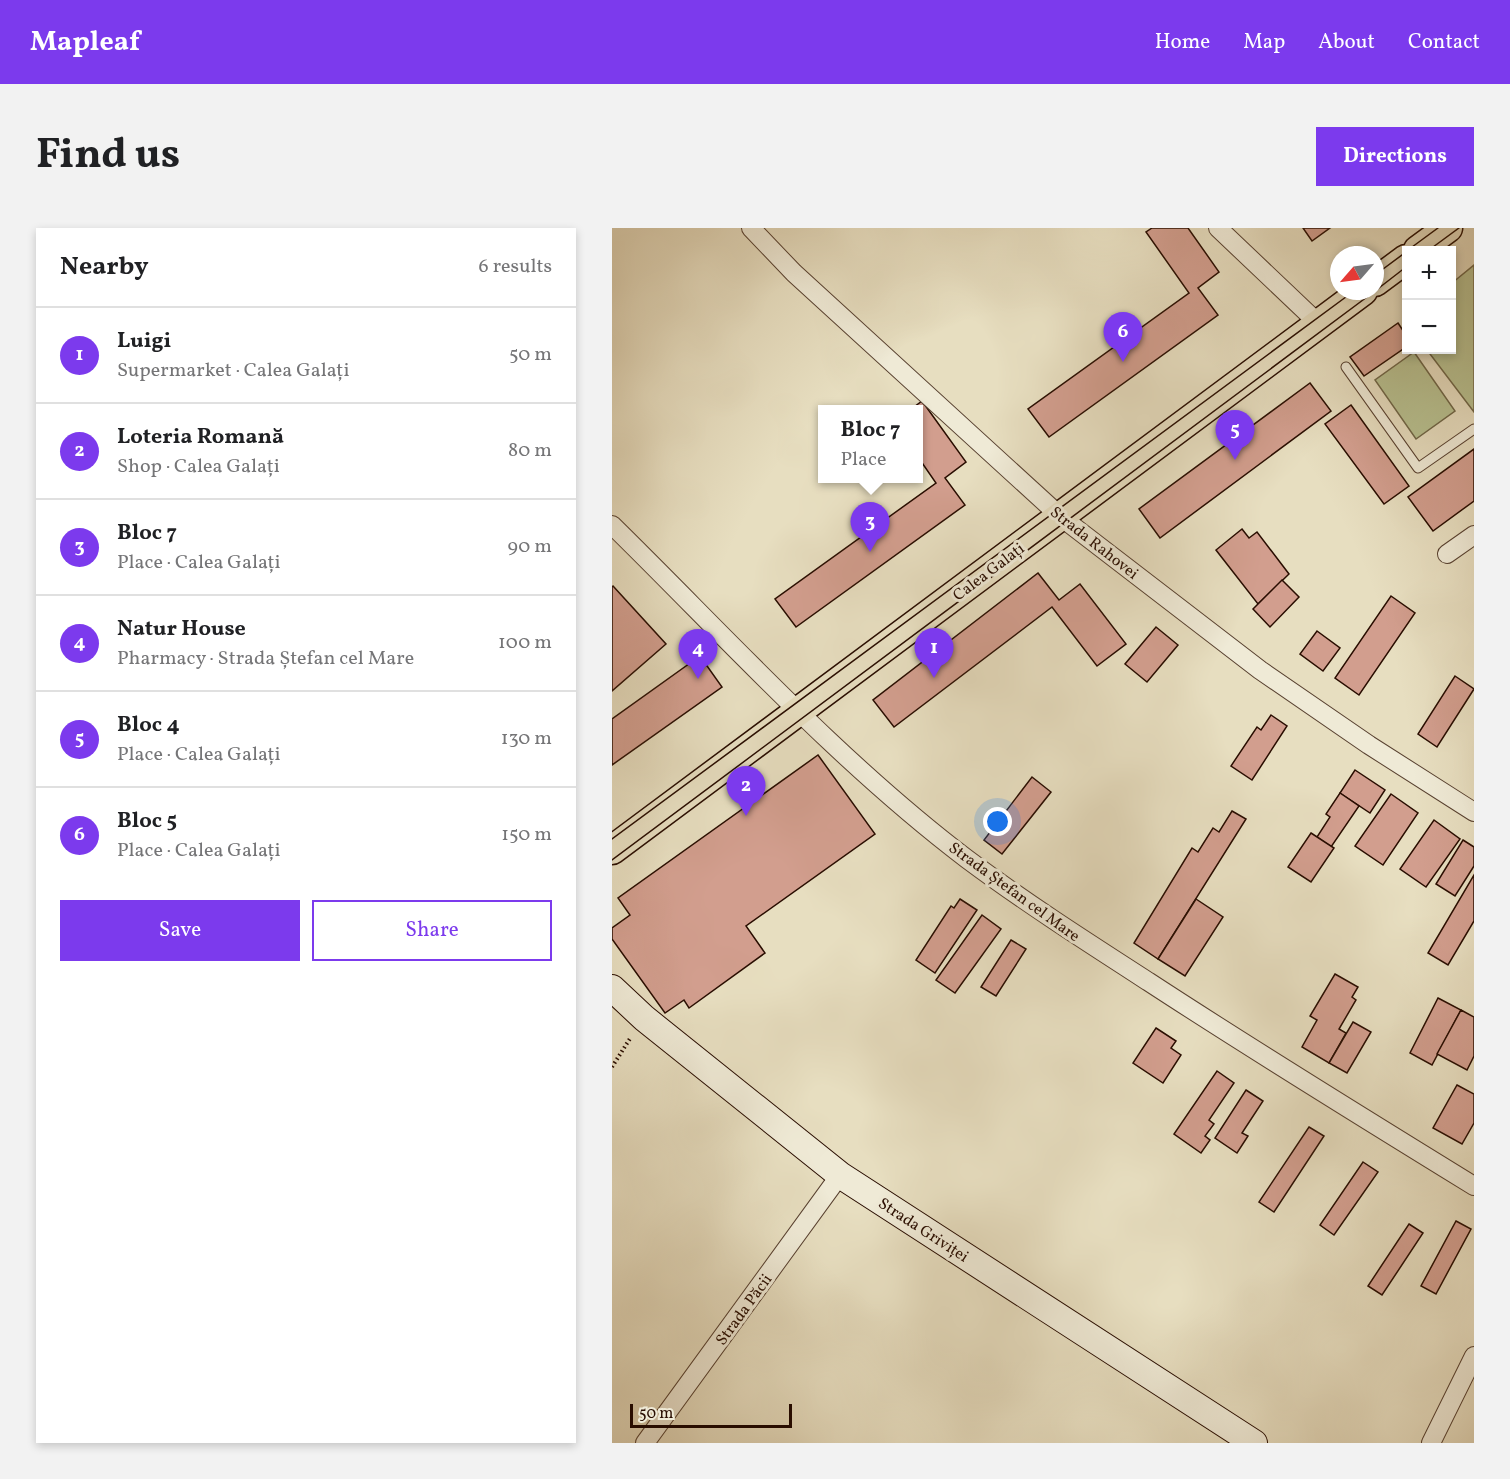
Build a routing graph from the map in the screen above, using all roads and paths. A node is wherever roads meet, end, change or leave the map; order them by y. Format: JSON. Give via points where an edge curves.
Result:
{"nodes":[{"id":1,"x":751,"y":228,"type":"edge"},
{"id":2,"x":1218,"y":228,"type":"edge"},
{"id":3,"x":1448,"y":228,"type":"edge"},
{"id":4,"x":1423,"y":246,"type":"edge"},
{"id":5,"x":1402,"y":263,"type":"edge"},
{"id":6,"x":1384,"y":276,"type":"edge"},
{"id":7,"x":1351,"y":300,"type":"edge"},
{"id":8,"x":1319,"y":324,"type":"junction"},
{"id":9,"x":1346,"y":367,"type":"dead end"},
{"id":10,"x":1474,"y":429,"type":"edge"},
{"id":11,"x":1061,"y":517,"type":"junction"},
{"id":12,"x":612,"y":525,"type":"edge"},
{"id":13,"x":1474,"y":535,"type":"edge"},
{"id":14,"x":1447,"y":554,"type":"dead end"},
{"id":15,"x":801,"y":712,"type":"junction"},
{"id":16,"x":1474,"y":812,"type":"edge"},
{"id":17,"x":612,"y":850,"type":"edge"},
{"id":18,"x":612,"y":988,"type":"edge"},
{"id":19,"x":644,"y":1018,"type":"junction"},
{"id":20,"x":612,"y":1067,"type":"edge"},
{"id":21,"x":840,"y":1175,"type":"junction"},
{"id":22,"x":1474,"y":1186,"type":"edge"},
{"id":23,"x":1474,"y":1356,"type":"edge"},
{"id":24,"x":645,"y":1443,"type":"edge"},
{"id":25,"x":1254,"y":1443,"type":"edge"},
{"id":26,"x":1431,"y":1443,"type":"edge"}],
"edges":[{"from":1,"to":11,"type":"street","name":"Strada Rahovei"},
{"from":2,"to":8,"type":"street"},
{"from":3,"to":4,"type":"main road"},
{"from":5,"to":6,"type":"main road"},
{"from":7,"to":8,"type":"main road","name":"Calea Galați"},
{"from":8,"to":11,"type":"main road","name":"Calea Galați"},
{"from":9,"to":10,"type":"lane","via":[[1418,468]]},
{"from":11,"to":15,"type":"main road","name":"Calea Galați"},
{"from":11,"to":16,"type":"street","name":"Strada Rahovei","via":[[1260,670]]},
{"from":12,"to":15,"type":"street","name":"Strada Ștefan cel Mare"},
{"from":13,"to":14,"type":"street"},
{"from":15,"to":17,"type":"main road","name":"Calea Galați"},
{"from":15,"to":22,"type":"street","name":"Strada Ștefan cel Mare","via":[[921,822],[1015,893],[1252,1049]]},
{"from":18,"to":19,"type":"main road","name":"Strada Griviței"},
{"from":19,"to":20,"type":"path"},
{"from":19,"to":21,"type":"main road","name":"Strada Griviței"},
{"from":21,"to":24,"type":"street","name":"Strada Păcii"},
{"from":21,"to":25,"type":"main road","name":"Strada Griviței"},
{"from":23,"to":26,"type":"street"}]}
